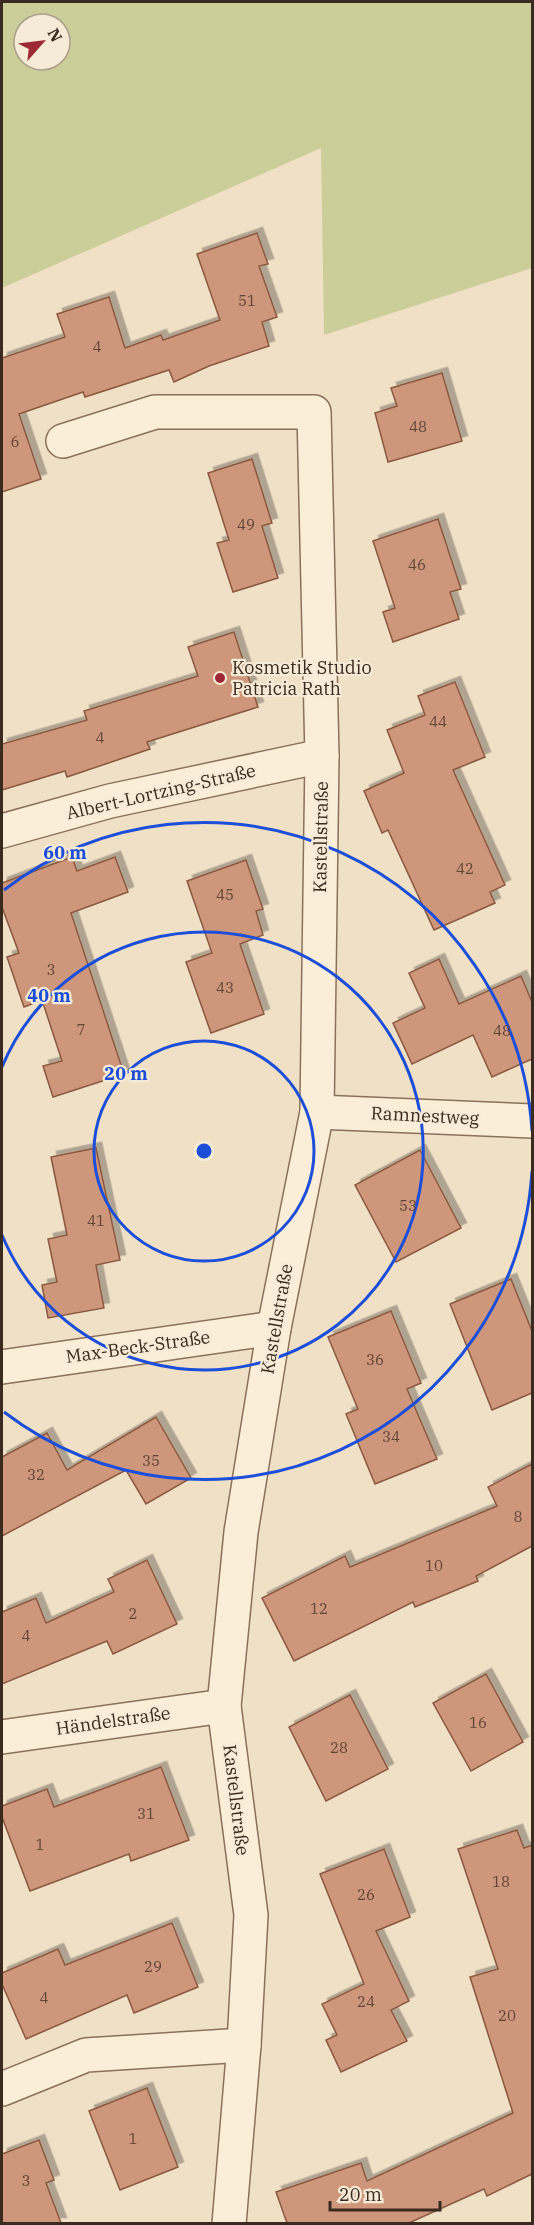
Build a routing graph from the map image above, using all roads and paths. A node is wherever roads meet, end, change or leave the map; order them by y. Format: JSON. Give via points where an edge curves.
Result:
{"nodes":[{"id":1,"x":63,"y":441,"type":"dead end"},
{"id":2,"x":322,"y":756,"type":"junction"},
{"id":3,"x":2,"y":831,"type":"edge"},
{"id":4,"x":317,"y":1112,"type":"junction"},
{"id":5,"x":532,"y":1121,"type":"edge"},
{"id":6,"x":274,"y":1328,"type":"junction"},
{"id":7,"x":2,"y":1366,"type":"edge"},
{"id":8,"x":224,"y":1706,"type":"junction"},
{"id":9,"x":2,"y":1737,"type":"edge"},
{"id":10,"x":244,"y":2045,"type":"junction"},
{"id":11,"x":2,"y":2089,"type":"edge"},
{"id":12,"x":229,"y":2223,"type":"edge"}],
"edges":[{"from":1,"to":2,"type":"street","name":"Kastellstraße","via":[[154,412],[314,412]]},
{"from":2,"to":3,"type":"street","name":"Albert-Lortzing-Straße","via":[[110,801]]},
{"from":2,"to":4,"type":"street","name":"Kastellstraße"},
{"from":4,"to":5,"type":"street","name":"Ramnestweg"},
{"from":4,"to":6,"type":"street","name":"Kastellstraße"},
{"from":6,"to":7,"type":"street","name":"Max-Beck-Straße"},
{"from":6,"to":8,"type":"street","name":"Kastellstraße","via":[[241,1532]]},
{"from":8,"to":9,"type":"street","name":"Händelstraße"},
{"from":8,"to":10,"type":"street","name":"Kastellstraße","via":[[251,1915]]},
{"from":10,"to":11,"type":"street","via":[[86,2055]]},
{"from":10,"to":12,"type":"street","name":"Kastellstraße"}]}
